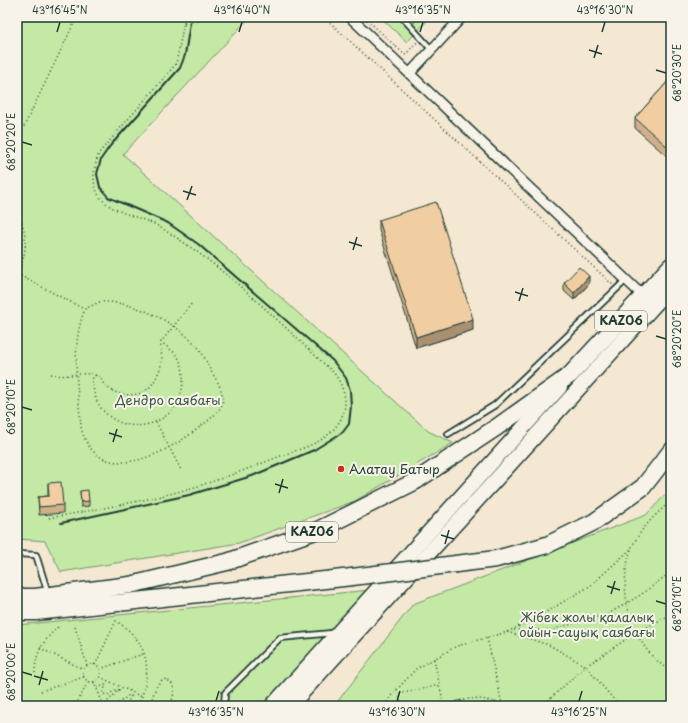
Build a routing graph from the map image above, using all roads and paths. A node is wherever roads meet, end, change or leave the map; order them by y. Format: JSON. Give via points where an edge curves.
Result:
{"nodes":[{"id":1,"x":77,"y":17,"type":"edge"},
{"id":2,"x":185,"y":17,"type":"edge"},
{"id":3,"x":202,"y":17,"type":"edge"},
{"id":4,"x":324,"y":17,"type":"edge"},
{"id":5,"x":350,"y":17,"type":"edge"},
{"id":6,"x":364,"y":17,"type":"edge"},
{"id":7,"x":402,"y":17,"type":"edge"},
{"id":8,"x":462,"y":17,"type":"edge"},
{"id":9,"x":184,"y":24,"type":"junction"},
{"id":10,"x":421,"y":38,"type":"junction"},
{"id":11,"x":432,"y":50,"type":"junction"},
{"id":12,"x":410,"y":73,"type":"junction"},
{"id":13,"x":17,"y":141,"type":"edge"},
{"id":14,"x":17,"y":211,"type":"edge"},
{"id":15,"x":17,"y":245,"type":"edge"},
{"id":16,"x":26,"y":246,"type":"junction"},
{"id":17,"x":671,"y":266,"type":"edge"},
{"id":18,"x":17,"y":274,"type":"edge"},
{"id":19,"x":626,"y":280,"type":"junction"},
{"id":20,"x":671,"y":287,"type":"edge"},
{"id":21,"x":616,"y":289,"type":"junction"},
{"id":22,"x":643,"y":296,"type":"junction"},
{"id":23,"x":192,"y":303,"type":"dead end"},
{"id":24,"x":85,"y":309,"type":"junction"},
{"id":25,"x":175,"y":325,"type":"junction"},
{"id":26,"x":161,"y":342,"type":"junction"},
{"id":27,"x":51,"y":374,"type":"dead end"},
{"id":28,"x":78,"y":374,"type":"junction"},
{"id":29,"x":96,"y":375,"type":"junction"},
{"id":30,"x":570,"y":375,"type":"junction"},
{"id":31,"x":156,"y":422,"type":"junction"},
{"id":32,"x":448,"y":434,"type":"dead end"},
{"id":33,"x":171,"y":447,"type":"junction"},
{"id":34,"x":671,"y":451,"type":"edge"},
{"id":35,"x":181,"y":470,"type":"dead end"},
{"id":36,"x":671,"y":501,"type":"edge"},
{"id":37,"x":49,"y":518,"type":"dead end"},
{"id":38,"x":632,"y":548,"type":"junction"},
{"id":39,"x":17,"y":554,"type":"edge"},
{"id":40,"x":671,"y":572,"type":"edge"},
{"id":41,"x":48,"y":595,"type":"junction"},
{"id":42,"x":17,"y":597,"type":"edge"},
{"id":43,"x":627,"y":603,"type":"junction"},
{"id":44,"x":17,"y":612,"type":"edge"},
{"id":45,"x":671,"y":614,"type":"edge"},
{"id":46,"x":59,"y":626,"type":"dead end"},
{"id":47,"x":75,"y":627,"type":"dead end"},
{"id":48,"x":513,"y":630,"type":"junction"},
{"id":49,"x":508,"y":632,"type":"junction"},
{"id":50,"x":338,"y":633,"type":"junction"},
{"id":51,"x":637,"y":633,"type":"junction"},
{"id":52,"x":487,"y":638,"type":"junction"},
{"id":53,"x":40,"y":648,"type":"junction"},
{"id":54,"x":144,"y":654,"type":"junction"},
{"id":55,"x":434,"y":659,"type":"junction"},
{"id":56,"x":87,"y":665,"type":"junction"},
{"id":57,"x":96,"y":665,"type":"junction"},
{"id":58,"x":586,"y":666,"type":"junction"},
{"id":59,"x":83,"y":669,"type":"junction"},
{"id":60,"x":100,"y":669,"type":"junction"},
{"id":61,"x":671,"y":671,"type":"edge"},
{"id":62,"x":35,"y":673,"type":"dead end"},
{"id":63,"x":100,"y":677,"type":"junction"},
{"id":64,"x":84,"y":678,"type":"junction"},
{"id":65,"x":88,"y":681,"type":"junction"},
{"id":66,"x":94,"y":682,"type":"junction"},
{"id":67,"x":440,"y":685,"type":"junction"},
{"id":68,"x":97,"y":687,"type":"junction"},
{"id":69,"x":397,"y":689,"type":"junction"},
{"id":70,"x":40,"y":691,"type":"dead end"},
{"id":71,"x":399,"y":694,"type":"junction"},
{"id":72,"x":17,"y":697,"type":"edge"},
{"id":73,"x":142,"y":697,"type":"junction"},
{"id":74,"x":489,"y":700,"type":"junction"},
{"id":75,"x":495,"y":701,"type":"junction"},
{"id":76,"x":28,"y":703,"type":"junction"},
{"id":77,"x":502,"y":704,"type":"junction"},
{"id":78,"x":35,"y":705,"type":"edge"},
{"id":79,"x":76,"y":705,"type":"edge"},
{"id":80,"x":27,"y":706,"type":"edge"},
{"id":81,"x":105,"y":706,"type":"edge"},
{"id":82,"x":115,"y":706,"type":"edge"},
{"id":83,"x":126,"y":706,"type":"edge"},
{"id":84,"x":138,"y":706,"type":"edge"},
{"id":85,"x":150,"y":706,"type":"edge"},
{"id":86,"x":170,"y":706,"type":"edge"},
{"id":87,"x":224,"y":706,"type":"edge"},
{"id":88,"x":272,"y":706,"type":"edge"},
{"id":89,"x":290,"y":706,"type":"edge"},
{"id":90,"x":385,"y":706,"type":"edge"},
{"id":91,"x":402,"y":706,"type":"edge"},
{"id":92,"x":444,"y":706,"type":"edge"},
{"id":93,"x":447,"y":706,"type":"edge"},
{"id":94,"x":481,"y":706,"type":"edge"},
{"id":95,"x":492,"y":706,"type":"edge"},
{"id":96,"x":506,"y":706,"type":"edge"},
{"id":97,"x":542,"y":706,"type":"edge"},
{"id":98,"x":619,"y":706,"type":"edge"}],
"edges":[{"from":1,"to":13,"type":"path"},
{"from":2,"to":9,"type":"path"},
{"from":3,"to":9,"type":"path","via":[[202,20]]},
{"from":4,"to":21,"type":"path"},
{"from":5,"to":12,"type":"street"},
{"from":6,"to":10,"type":"path","via":[[405,56]]},
{"from":7,"to":10,"type":"lane"},
{"from":8,"to":11,"type":"street"},
{"from":9,"to":37,"type":"path","via":[[176,64],[99,153],[93,180],[99,195],[118,211],[156,225],[226,273],[334,373],[343,385],[346,395],[345,408],[340,420],[327,435],[312,444],[227,478],[177,492]]},
{"from":10,"to":11,"type":"lane"},
{"from":11,"to":12,"type":"street"},
{"from":12,"to":19,"type":"street"},
{"from":14,"to":16,"type":"path","via":[[23,225]]},
{"from":15,"to":16,"type":"path"},
{"from":16,"to":18,"type":"path"},
{"from":17,"to":22,"type":"highway","number":"KАZ06"},
{"from":18,"to":24,"type":"path"},
{"from":19,"to":21,"type":"lane"},
{"from":19,"to":22,"type":"street"},
{"from":20,"to":89,"type":"main road","number":"KАZ06"},
{"from":21,"to":32,"type":"lane","via":[[494,405]]},
{"from":22,"to":30,"type":"highway","number":"KАZ06"},
{"from":23,"to":25,"type":"path"},
{"from":24,"to":25,"type":"path","via":[[99,302],[107,302],[142,311]]},
{"from":24,"to":28,"type":"path","via":[[79,324],[76,355]]},
{"from":25,"to":26,"type":"path"},
{"from":25,"to":33,"type":"path","via":[[197,346],[220,386],[223,398],[218,412],[213,417]]},
{"from":26,"to":29,"type":"path","via":[[162,357],[159,371],[153,384],[143,392],[128,396],[113,391]]},
{"from":26,"to":31,"type":"path","via":[[180,360],[183,373],[182,387],[176,404],[168,414]]},
{"from":27,"to":28,"type":"path","via":[[60,377]]},
{"from":28,"to":29,"type":"path"},
{"from":28,"to":33,"type":"path","via":[[83,438],[94,453],[122,463],[138,460]]},
{"from":29,"to":31,"type":"path","via":[[92,380],[94,393],[101,408],[113,420],[126,426]]},
{"from":30,"to":41,"type":"highway","number":"KАZ06","via":[[414,482],[318,530],[227,562],[137,584]]},
{"from":30,"to":50,"type":"main road","number":"KАZ06"},
{"from":31,"to":33,"type":"path"},
{"from":33,"to":35,"type":"path"},
{"from":34,"to":44,"type":"highway","bridge":true,"via":[[643,487],[594,522],[547,545],[496,559],[36,612]]},
{"from":36,"to":38,"type":"path","via":[[649,520]]},
{"from":38,"to":43,"type":"path","via":[[625,580]]},
{"from":38,"to":48,"type":"path","via":[[590,586]]},
{"from":39,"to":41,"type":"lane","via":[[36,556]]},
{"from":40,"to":43,"type":"path"},
{"from":41,"to":42,"type":"highway","number":"KАZ06"},
{"from":43,"to":48,"type":"path","via":[[608,614],[550,630]]},
{"from":43,"to":51,"type":"path"},
{"from":45,"to":51,"type":"path"},
{"from":46,"to":53,"type":"path"},
{"from":47,"to":56,"type":"path"},
{"from":48,"to":49,"type":"path"},
{"from":49,"to":52,"type":"path"},
{"from":49,"to":58,"type":"path","via":[[549,645]]},
{"from":50,"to":87,"type":"lane","via":[[280,638],[225,693]]},
{"from":50,"to":88,"type":"main road","number":"KАZ06"},
{"from":51,"to":58,"type":"path"},
{"from":51,"to":61,"type":"path","via":[[645,647]]},
{"from":52,"to":55,"type":"path","via":[[457,646]]},
{"from":52,"to":77,"type":"path"},
{"from":53,"to":59,"type":"path"},
{"from":53,"to":62,"type":"path"},
{"from":54,"to":57,"type":"path","via":[[141,643],[130,630],[116,621]]},
{"from":54,"to":60,"type":"path"},
{"from":54,"to":73,"type":"path","via":[[148,672]]},
{"from":55,"to":67,"type":"path"},
{"from":55,"to":69,"type":"path","via":[[416,669]]},
{"from":56,"to":57,"type":"path"},
{"from":56,"to":59,"type":"path"},
{"from":57,"to":60,"type":"path"},
{"from":58,"to":97,"type":"path"},
{"from":58,"to":98,"type":"path"},
{"from":59,"to":64,"type":"path"},
{"from":60,"to":63,"type":"path"},
{"from":63,"to":66,"type":"path"},
{"from":63,"to":73,"type":"path"},
{"from":64,"to":65,"type":"path"},
{"from":64,"to":70,"type":"path"},
{"from":65,"to":66,"type":"path"},
{"from":65,"to":79,"type":"path"},
{"from":66,"to":68,"type":"path"},
{"from":67,"to":71,"type":"path"},
{"from":67,"to":92,"type":"path"},
{"from":68,"to":81,"type":"path"},
{"from":68,"to":81,"type":"path","via":[[106,685],[103,694],[119,690]]},
{"from":69,"to":71,"type":"path"},
{"from":69,"to":90,"type":"path"},
{"from":71,"to":91,"type":"path"},
{"from":72,"to":76,"type":"path"},
{"from":73,"to":84,"type":"path"},
{"from":74,"to":75,"type":"path"},
{"from":74,"to":93,"type":"path","via":[[462,700]]},
{"from":74,"to":94,"type":"path"},
{"from":75,"to":77,"type":"path"},
{"from":75,"to":95,"type":"path"},
{"from":76,"to":78,"type":"path"},
{"from":76,"to":80,"type":"path"},
{"from":77,"to":96,"type":"path"},
{"from":82,"to":83,"type":"path","via":[[128,695],[131,696]]},
{"from":85,"to":86,"type":"path","via":[[160,680],[164,678],[174,685],[175,691]]}]}
